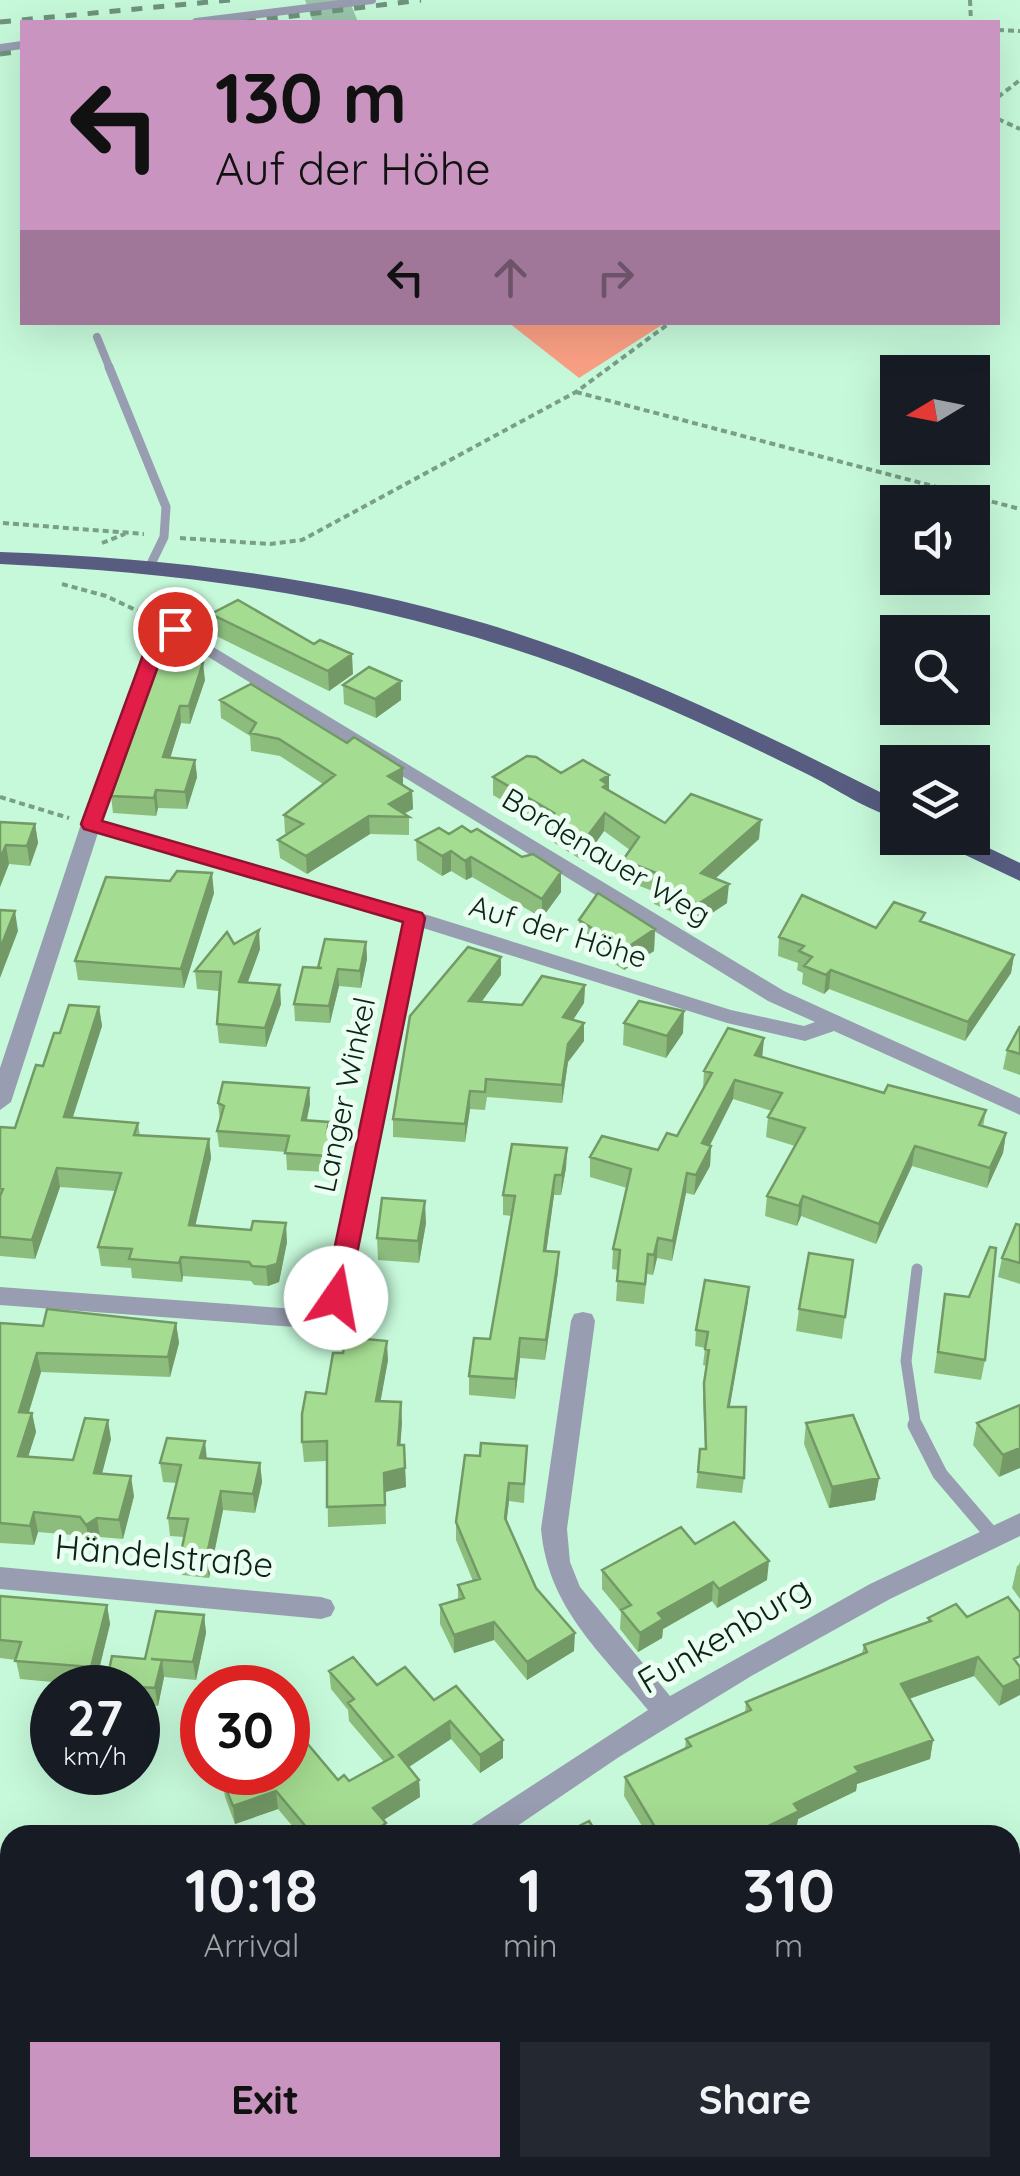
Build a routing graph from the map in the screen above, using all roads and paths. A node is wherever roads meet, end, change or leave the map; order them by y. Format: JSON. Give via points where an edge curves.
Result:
{"nodes":[{"id":1,"x":372,"y":0,"type":"edge"},
{"id":2,"x":212,"y":20,"type":"edge"},
{"id":3,"x":1020,"y":80,"type":"edge"},
{"id":4,"x":1000,"y":95,"type":"edge"},
{"id":5,"x":667,"y":325,"type":"edge"},
{"id":6,"x":97,"y":336,"type":"dead end"},
{"id":7,"x":576,"y":392,"type":"junction"},
{"id":8,"x":1020,"y":509,"type":"edge"},
{"id":9,"x":3,"y":523,"type":"dead end"},
{"id":10,"x":164,"y":537,"type":"junction"},
{"id":11,"x":0,"y":558,"type":"edge"},
{"id":12,"x":48,"y":559,"type":"junction"},
{"id":13,"x":150,"y":566,"type":"junction"},
{"id":14,"x":175,"y":629,"type":"junction"},
{"id":15,"x":0,"y":797,"type":"edge"},
{"id":16,"x":880,"y":802,"type":"edge"},
{"id":17,"x":91,"y":824,"type":"junction"},
{"id":18,"x":983,"y":855,"type":"edge"},
{"id":19,"x":1020,"y":874,"type":"edge"},
{"id":20,"x":414,"y":918,"type":"junction"},
{"id":21,"x":834,"y":1023,"type":"junction"},
{"id":22,"x":0,"y":1102,"type":"edge"},
{"id":23,"x":1020,"y":1108,"type":"edge"},
{"id":24,"x":917,"y":1268,"type":"dead end"},
{"id":25,"x":0,"y":1296,"type":"edge"},
{"id":26,"x":583,"y":1322,"type":"dead end"},
{"id":27,"x":1020,"y":1524,"type":"edge"},
{"id":28,"x":993,"y":1536,"type":"junction"},
{"id":29,"x":0,"y":1578,"type":"edge"},
{"id":30,"x":321,"y":1608,"type":"dead end"},
{"id":31,"x":668,"y":1714,"type":"junction"},
{"id":32,"x":494,"y":1825,"type":"edge"}],
"edges":[{"from":1,"to":2,"type":"lane"},
{"from":3,"to":4,"type":"path"},
{"from":5,"to":7,"type":"path"},
{"from":6,"to":10,"type":"lane","via":[[166,507]]},
{"from":7,"to":8,"type":"path"},
{"from":7,"to":10,"type":"path","via":[[302,540]]},
{"from":9,"to":10,"type":"path"},
{"from":10,"to":13,"type":"lane"},
{"from":11,"to":12,"type":"main road"},
{"from":12,"to":13,"type":"main road"},
{"from":12,"to":14,"type":"path","via":[[38,574]]},
{"from":13,"to":16,"type":"main road","via":[[269,581],[478,628],[685,708]]},
{"from":14,"to":17,"type":"street","via":[[156,644]]},
{"from":14,"to":21,"type":"street","name":"Bordenauer Weg","via":[[776,996]]},
{"from":15,"to":17,"type":"path"},
{"from":17,"to":20,"type":"street","name":"Auf der Höhe"},
{"from":17,"to":22,"type":"street"},
{"from":18,"to":19,"type":"main road"},
{"from":20,"to":21,"type":"street","name":"Auf der Höhe","via":[[728,1016],[805,1034]]},
{"from":20,"to":25,"type":"street","name":"Langer Winkel","via":[[328,1314],[310,1319]]},
{"from":21,"to":23,"type":"street","name":"Bordenauer Weg"},
{"from":24,"to":28,"type":"lane","via":[[908,1406],[926,1452]]},
{"from":26,"to":31,"type":"street","via":[[554,1529],[557,1562],[569,1593]]},
{"from":27,"to":28,"type":"street","name":"Funkenburg"},
{"from":28,"to":31,"type":"street","name":"Funkenburg","via":[[850,1607]]},
{"from":29,"to":30,"type":"street","name":"Händelstraße"},
{"from":31,"to":32,"type":"street","name":"Funkenburg"}]}
